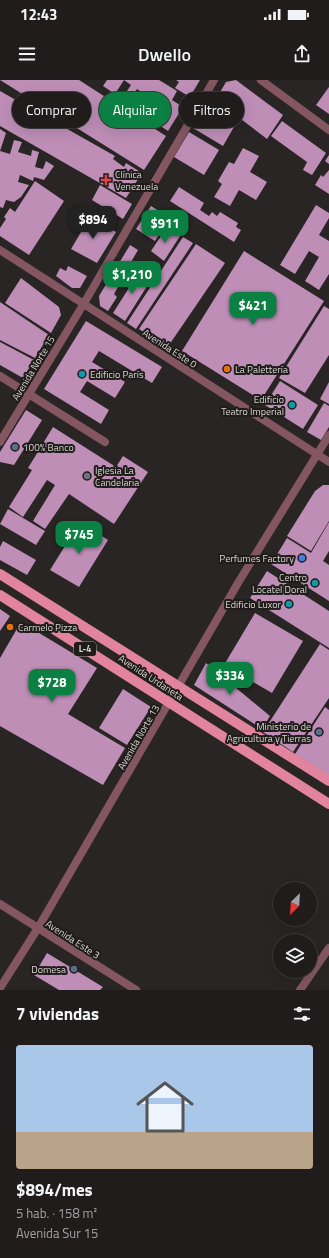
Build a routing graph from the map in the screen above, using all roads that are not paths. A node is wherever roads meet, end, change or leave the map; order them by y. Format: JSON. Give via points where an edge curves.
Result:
{"nodes":[{"id":1,"x":214,"y":80,"type":"edge"},
{"id":2,"x":261,"y":80,"type":"edge"},
{"id":3,"x":329,"y":130,"type":"edge"},
{"id":4,"x":0,"y":250,"type":"edge"},
{"id":5,"x":83,"y":305,"type":"junction"},
{"id":6,"x":0,"y":376,"type":"edge"},
{"id":7,"x":29,"y":396,"type":"junction"},
{"id":8,"x":329,"y":435,"type":"edge"},
{"id":9,"x":0,"y":442,"type":"edge"},
{"id":10,"x":105,"y":442,"type":"dead end"},
{"id":11,"x":318,"y":455,"type":"junction"},
{"id":12,"x":329,"y":462,"type":"edge"},
{"id":13,"x":0,"y":574,"type":"edge"},
{"id":14,"x":0,"y":595,"type":"edge"},
{"id":15,"x":179,"y":686,"type":"junction"},
{"id":16,"x":169,"y":703,"type":"junction"},
{"id":17,"x":329,"y":781,"type":"edge"},
{"id":18,"x":329,"y":804,"type":"edge"},
{"id":19,"x":0,"y":904,"type":"edge"},
{"id":20,"x":38,"y":928,"type":"junction"},
{"id":21,"x":329,"y":948,"type":"edge"},
{"id":22,"x":0,"y":988,"type":"edge"},
{"id":23,"x":136,"y":990,"type":"edge"},
{"id":24,"x":300,"y":990,"type":"edge"}],
"edges":[{"from":1,"to":5,"type":"street","name":"Avenida Norte 15"},
{"from":2,"to":3,"type":"street"},
{"from":4,"to":5,"type":"street","name":"Avenida Este 0"},
{"from":5,"to":7,"type":"street","name":"Avenida Norte 15"},
{"from":5,"to":11,"type":"street","name":"Avenida Este 0"},
{"from":6,"to":7,"type":"street"},
{"from":7,"to":9,"type":"street","name":"Avenida Norte 15"},
{"from":7,"to":10,"type":"street"},
{"from":8,"to":11,"type":"street","name":"Avenida Norte 13"},
{"from":11,"to":12,"type":"street","name":"Avenida Este 0"},
{"from":11,"to":15,"type":"street","name":"Avenida Norte 13","via":[[238,583]]},
{"from":13,"to":15,"type":"main road","name":"Avenida Urdaneta","number":"L-4"},
{"from":14,"to":16,"type":"main road","name":"Avenida Urdaneta","number":"L-4"},
{"from":15,"to":16,"type":"street","name":"Avenida Norte 13"},
{"from":15,"to":17,"type":"main road","name":"Avenida Urdaneta","number":"L-4"},
{"from":16,"to":18,"type":"main road","name":"Avenida Urdaneta","number":"L-4"},
{"from":16,"to":20,"type":"street","name":"Avenida Norte 13"},
{"from":19,"to":20,"type":"street","name":"Avenida Este 3"},
{"from":20,"to":22,"type":"street","name":"Avenida Norte 13"},
{"from":20,"to":23,"type":"street","name":"Avenida Este 3"},
{"from":21,"to":24,"type":"street"}]}
